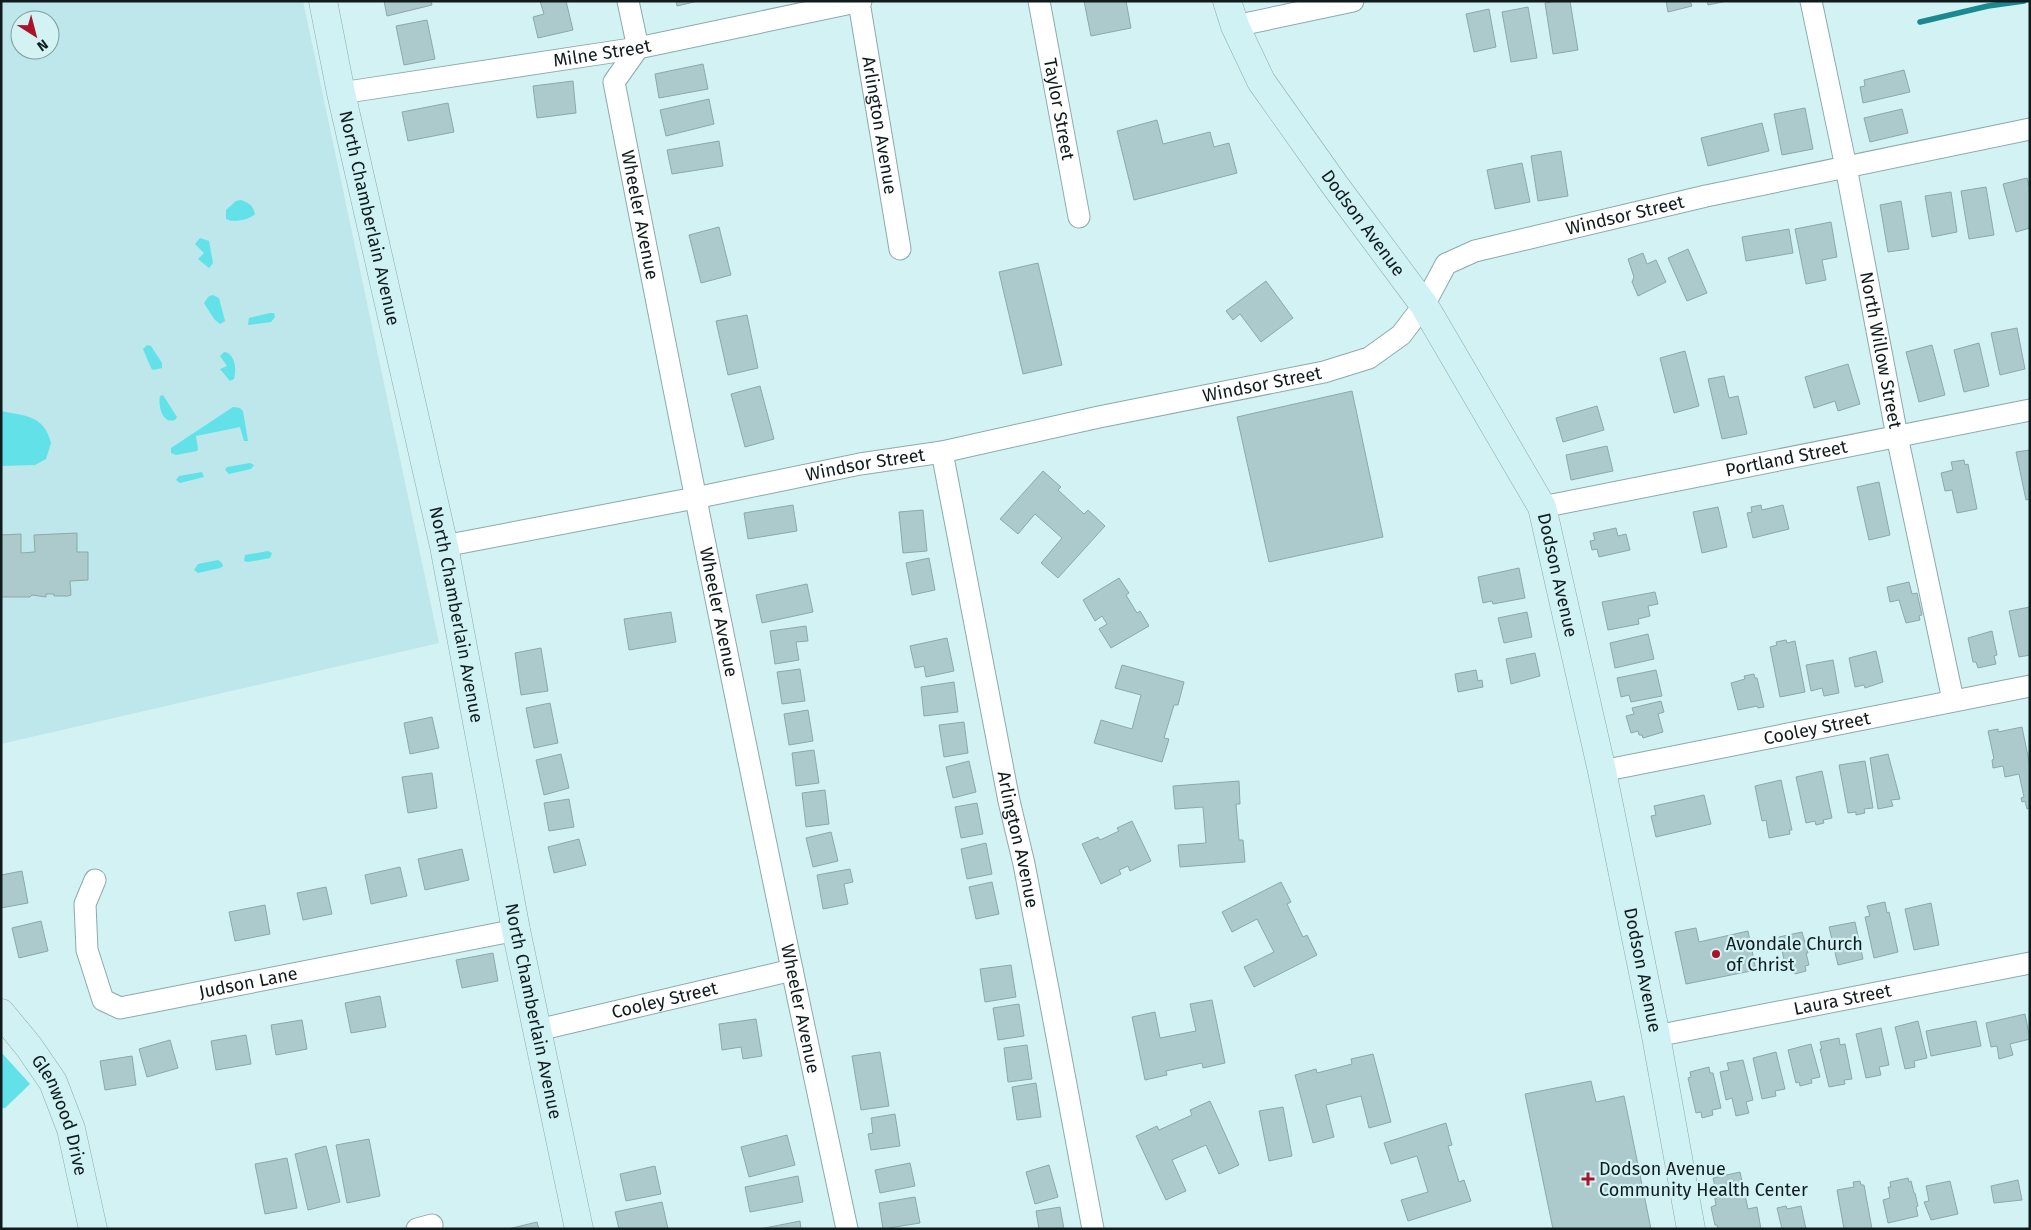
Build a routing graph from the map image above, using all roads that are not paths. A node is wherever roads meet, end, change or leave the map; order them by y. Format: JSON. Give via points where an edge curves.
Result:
{"nodes":[{"id":1,"x":323,"y":1,"type":"edge"},
{"id":2,"x":628,"y":1,"type":"edge"},
{"id":3,"x":1040,"y":1,"type":"edge"},
{"id":4,"x":1353,"y":1,"type":"edge"},
{"id":5,"x":1811,"y":1,"type":"edge"},
{"id":6,"x":860,"y":2,"type":"edge"},
{"id":7,"x":1231,"y":14,"type":"edge"},
{"id":8,"x":638,"y":48,"type":"junction"},
{"id":9,"x":341,"y":93,"type":"junction"},
{"id":10,"x":2030,"y":129,"type":"edge"},
{"id":11,"x":1846,"y":166,"type":"junction"},
{"id":12,"x":1079,"y":217,"type":"dead end"},
{"id":13,"x":900,"y":249,"type":"dead end"},
{"id":14,"x":1424,"y":305,"type":"junction"},
{"id":15,"x":2030,"y":410,"type":"edge"},
{"id":16,"x":1897,"y":436,"type":"junction"},
{"id":17,"x":942,"y":452,"type":"junction"},
{"id":18,"x":695,"y":498,"type":"junction"},
{"id":19,"x":1542,"y":507,"type":"junction"},
{"id":20,"x":444,"y":546,"type":"junction"},
{"id":21,"x":2030,"y":686,"type":"edge"},
{"id":22,"x":1953,"y":700,"type":"junction"},
{"id":23,"x":1602,"y":771,"type":"junction"},
{"id":24,"x":94,"y":880,"type":"dead end"},
{"id":25,"x":516,"y":930,"type":"junction"},
{"id":26,"x":2030,"y":963,"type":"edge"},
{"id":27,"x":792,"y":970,"type":"junction"},
{"id":28,"x":1,"y":1013,"type":"edge"},
{"id":29,"x":538,"y":1030,"type":"junction"},
{"id":30,"x":1656,"y":1036,"type":"junction"},
{"id":31,"x":93,"y":1229,"type":"edge"},
{"id":32,"x":579,"y":1229,"type":"edge"},
{"id":33,"x":847,"y":1229,"type":"edge"},
{"id":34,"x":1093,"y":1229,"type":"edge"},
{"id":35,"x":1691,"y":1229,"type":"edge"}],
"edges":[{"from":1,"to":9,"type":"street","name":"North Chamberlain Avenue"},
{"from":2,"to":8,"type":"street"},
{"from":3,"to":12,"type":"street","name":"Taylor Street"},
{"from":4,"to":7,"type":"street"},
{"from":5,"to":11,"type":"street","name":"North Willow Street"},
{"from":6,"to":8,"type":"street","name":"Milne Street"},
{"from":6,"to":13,"type":"street","name":"Arlington Avenue"},
{"from":7,"to":14,"type":"street","name":"Dodson Avenue","via":[[1261,81]]},
{"from":8,"to":9,"type":"street","name":"Milne Street"},
{"from":8,"to":18,"type":"street","name":"Wheeler Avenue","via":[[614,82]]},
{"from":9,"to":20,"type":"street","name":"North Chamberlain Avenue"},
{"from":10,"to":11,"type":"street","name":"Windsor Street"},
{"from":11,"to":14,"type":"street","name":"Windsor Street","via":[[1475,251],[1446,264]]},
{"from":11,"to":16,"type":"street","name":"North Willow Street"},
{"from":14,"to":17,"type":"street","name":"Windsor Street","via":[[1401,335],[1369,358],[1324,372]]},
{"from":14,"to":19,"type":"street","name":"Dodson Avenue"},
{"from":15,"to":16,"type":"street","name":"Portland Street"},
{"from":16,"to":19,"type":"street","name":"Portland Street"},
{"from":16,"to":22,"type":"street","name":"North Willow Street"},
{"from":17,"to":18,"type":"street","name":"Windsor Street","via":[[860,464]]},
{"from":17,"to":34,"type":"street","name":"Arlington Avenue","via":[[1050,994]]},
{"from":18,"to":20,"type":"street","name":"Windsor Street"},
{"from":18,"to":27,"type":"street","name":"Wheeler Avenue"},
{"from":19,"to":23,"type":"street","name":"Dodson Avenue"},
{"from":20,"to":25,"type":"street","name":"North Chamberlain Avenue"},
{"from":21,"to":22,"type":"street","name":"Cooley Street"},
{"from":22,"to":23,"type":"street","name":"Cooley Street"},
{"from":23,"to":30,"type":"street","name":"Dodson Avenue"},
{"from":24,"to":25,"type":"street","name":"Judson Lane","via":[[85,904],[87,950],[103,1000],[120,1008]]},
{"from":25,"to":29,"type":"street","name":"North Chamberlain Avenue"},
{"from":26,"to":30,"type":"street","name":"Laura Street"},
{"from":27,"to":29,"type":"street","name":"Cooley Street"},
{"from":27,"to":33,"type":"street","name":"Wheeler Avenue"},
{"from":28,"to":31,"type":"street","name":"Glenwood Drive","via":[[30,1047],[53,1082],[71,1129]]},
{"from":29,"to":32,"type":"street","name":"North Chamberlain Avenue"},
{"from":30,"to":35,"type":"street","name":"Dodson Avenue"}]}
